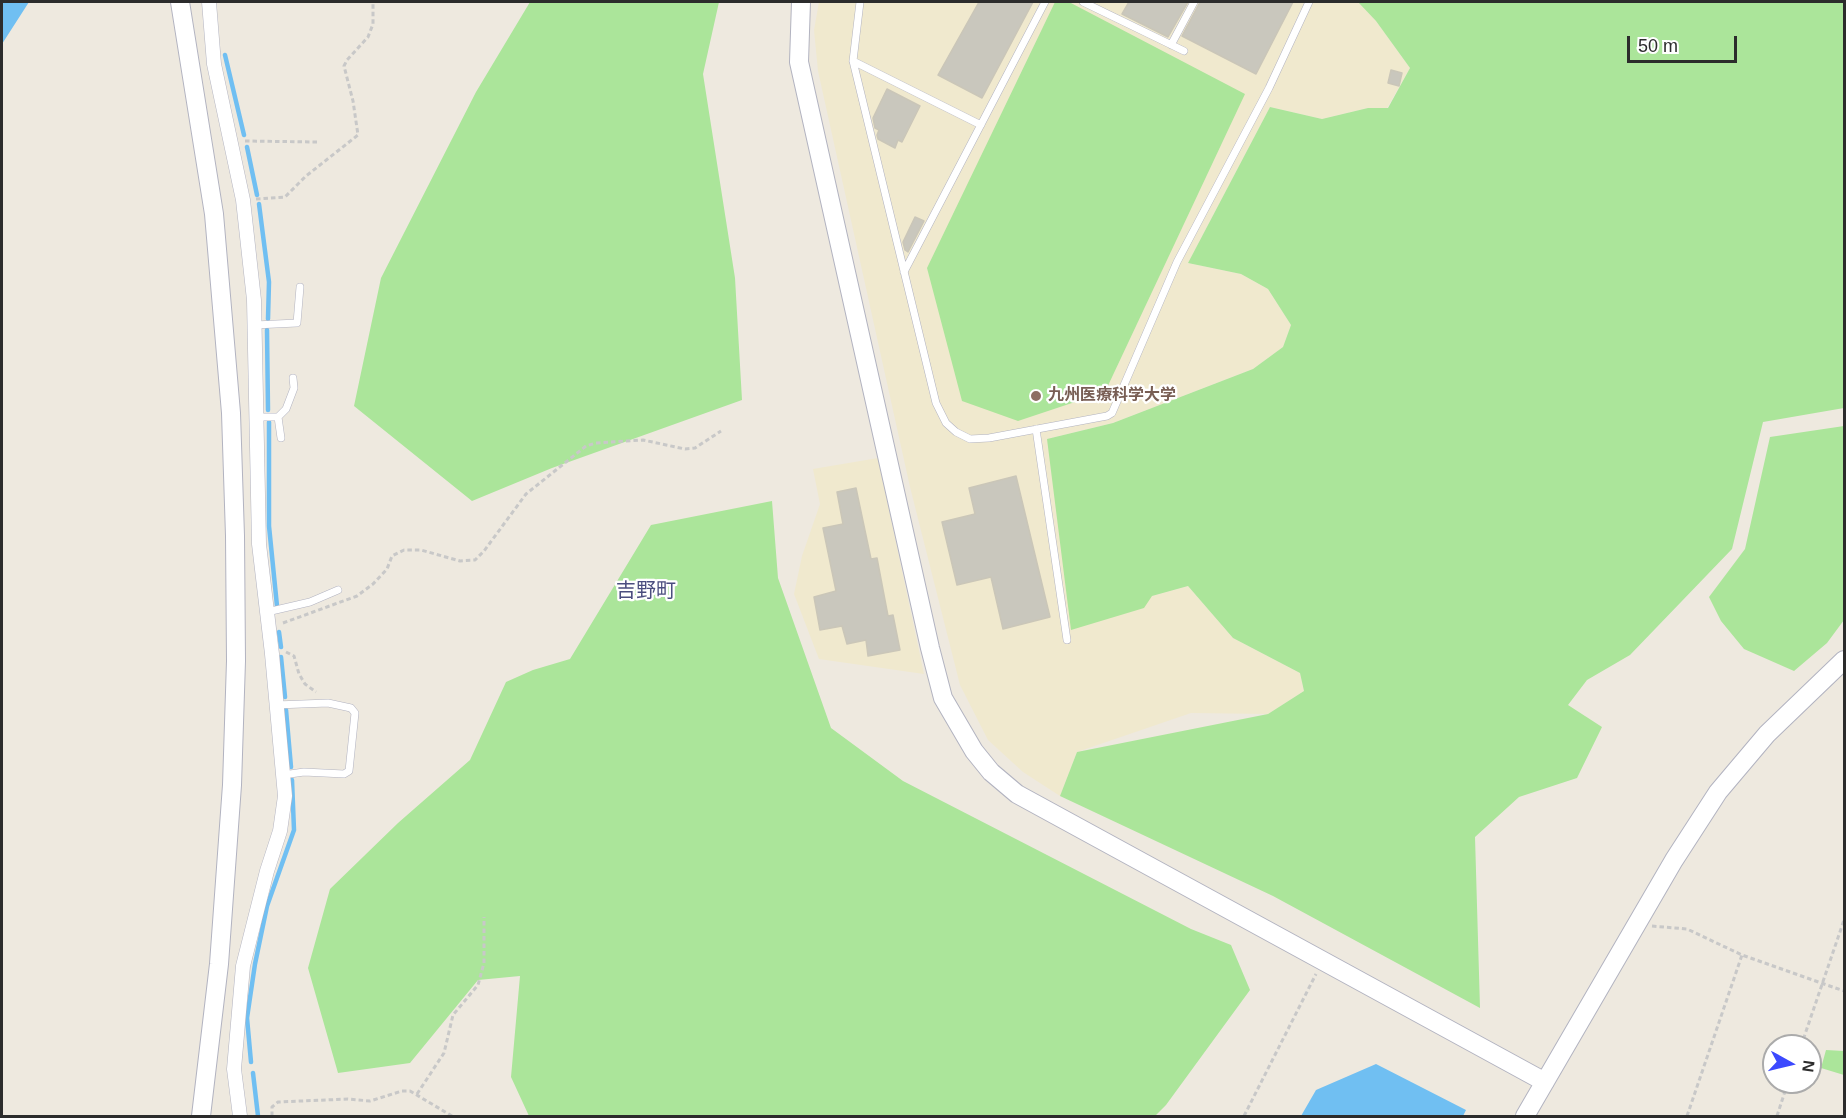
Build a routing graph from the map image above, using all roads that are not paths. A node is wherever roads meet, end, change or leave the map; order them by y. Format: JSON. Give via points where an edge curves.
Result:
{"nodes":[{"id":1,"x":180,"y":2,"type":"edge"},
{"id":2,"x":209,"y":2,"type":"edge"},
{"id":3,"x":801,"y":2,"type":"edge"},
{"id":4,"x":860,"y":2,"type":"edge"},
{"id":5,"x":1046,"y":2,"type":"edge"},
{"id":6,"x":1083,"y":2,"type":"edge"},
{"id":7,"x":1194,"y":2,"type":"edge"},
{"id":8,"x":1309,"y":2,"type":"edge"},
{"id":9,"x":1172,"y":45,"type":"junction"},
{"id":10,"x":1184,"y":51,"type":"dead end"},
{"id":11,"x":853,"y":61,"type":"junction"},
{"id":12,"x":981,"y":125,"type":"junction"},
{"id":13,"x":904,"y":272,"type":"junction"},
{"id":14,"x":300,"y":287,"type":"dead end"},
{"id":15,"x":255,"y":324,"type":"junction"},
{"id":16,"x":293,"y":378,"type":"dead end"},
{"id":17,"x":256,"y":417,"type":"junction"},
{"id":18,"x":278,"y":417,"type":"junction"},
{"id":19,"x":1036,"y":429,"type":"junction"},
{"id":20,"x":281,"y":438,"type":"dead end"},
{"id":21,"x":338,"y":590,"type":"dead end"},
{"id":22,"x":267,"y":612,"type":"junction"},
{"id":23,"x":1068,"y":640,"type":"dead end"},
{"id":24,"x":1845,"y":660,"type":"edge"},
{"id":25,"x":276,"y":705,"type":"junction"},
{"id":26,"x":283,"y":775,"type":"junction"},
{"id":27,"x":1545,"y":1082,"type":"junction"},
{"id":28,"x":201,"y":1116,"type":"edge"},
{"id":29,"x":240,"y":1116,"type":"edge"},
{"id":30,"x":1525,"y":1116,"type":"edge"}],
"edges":[{"from":1,"to":28,"type":"street","via":[[214,214],[231,413],[234,536],[236,661],[232,784],[219,964]]},
{"from":2,"to":15,"type":"street","via":[[214,64],[243,200]]},
{"from":3,"to":27,"type":"street","via":[[799,62],[942,698],[974,751],[1017,794]]},
{"from":4,"to":11,"type":"lane"},
{"from":5,"to":12,"type":"lane"},
{"from":6,"to":9,"type":"lane"},
{"from":7,"to":9,"type":"lane"},
{"from":8,"to":19,"type":"lane","via":[[1269,88],[1177,262],[1112,413]]},
{"from":9,"to":10,"type":"lane"},
{"from":11,"to":12,"type":"lane"},
{"from":11,"to":13,"type":"lane"},
{"from":12,"to":13,"type":"lane"},
{"from":13,"to":19,"type":"lane","via":[[936,403],[946,423],[970,439]]},
{"from":14,"to":15,"type":"lane","via":[[297,322]]},
{"from":15,"to":17,"type":"street"},
{"from":16,"to":18,"type":"lane","via":[[294,388]]},
{"from":17,"to":18,"type":"lane"},
{"from":17,"to":22,"type":"street","via":[[259,544]]},
{"from":18,"to":20,"type":"lane"},
{"from":19,"to":23,"type":"lane"},
{"from":21,"to":22,"type":"lane","via":[[310,602]]},
{"from":22,"to":25,"type":"street"},
{"from":24,"to":27,"type":"street","via":[[1767,734],[1718,792]]},
{"from":25,"to":26,"type":"street"},
{"from":25,"to":26,"type":"lane","via":[[328,702],[351,708],[355,713],[349,771]]},
{"from":26,"to":29,"type":"street","via":[[285,796],[280,831],[243,966],[234,1069]]},
{"from":27,"to":30,"type":"street"}]}
